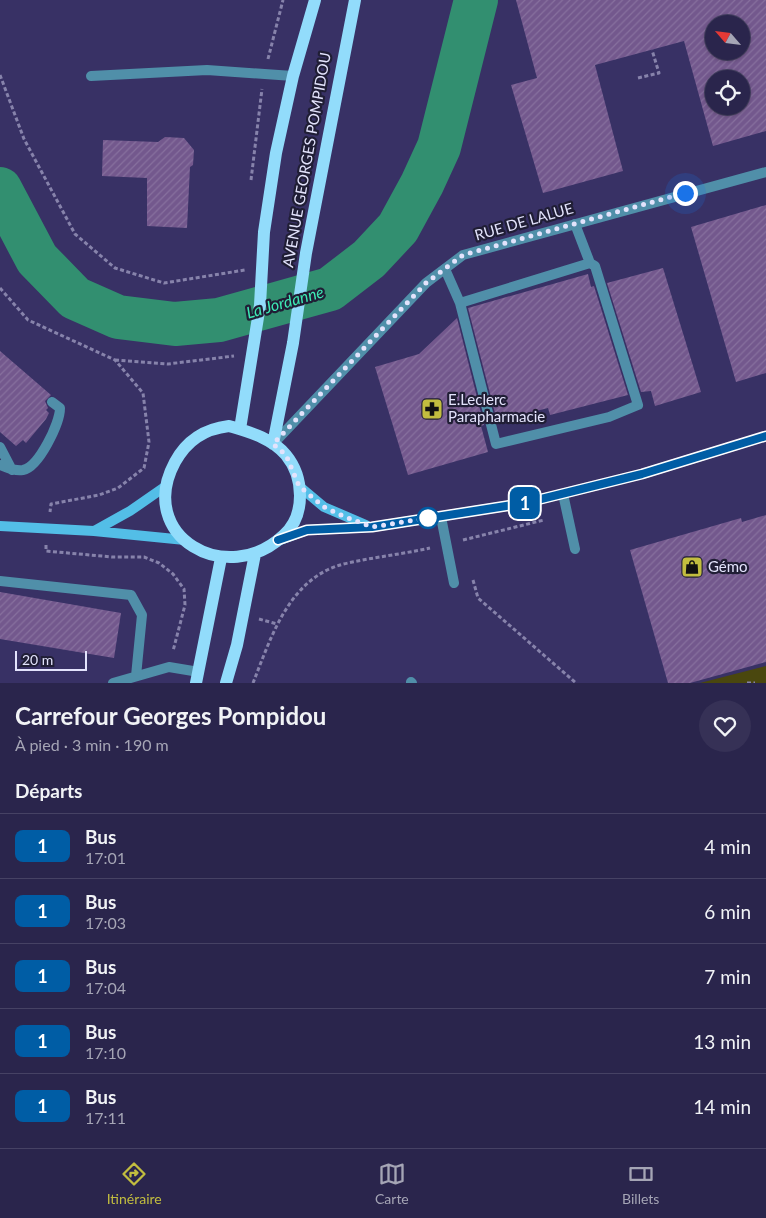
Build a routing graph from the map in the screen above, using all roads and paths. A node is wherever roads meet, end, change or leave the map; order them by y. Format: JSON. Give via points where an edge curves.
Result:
{"nodes":[{"id":1,"x":283,"y":0,"type":"edge"},
{"id":2,"x":314,"y":0,"type":"edge"},
{"id":3,"x":355,"y":0,"type":"edge"},
{"id":4,"x":652,"y":50,"type":"dead end"},
{"id":5,"x":264,"y":73,"type":"junction"},
{"id":6,"x":0,"y":75,"type":"edge"},
{"id":7,"x":91,"y":76,"type":"dead end"},
{"id":8,"x":293,"y":76,"type":"junction"},
{"id":9,"x":638,"y":78,"type":"dead end"},
{"id":10,"x":766,"y":172,"type":"edge"},
{"id":11,"x":251,"y":185,"type":"dead end"},
{"id":12,"x":575,"y":224,"type":"junction"},
{"id":13,"x":244,"y":261,"type":"dead end"},
{"id":14,"x":590,"y":263,"type":"junction"},
{"id":15,"x":262,"y":267,"type":"junction"},
{"id":16,"x":445,"y":268,"type":"junction"},
{"id":17,"x":243,"y":270,"type":"junction"},
{"id":18,"x":0,"y":288,"type":"edge"},
{"id":19,"x":460,"y":302,"type":"junction"},
{"id":20,"x":253,"y":354,"type":"junction"},
{"id":21,"x":115,"y":360,"type":"junction"},
{"id":22,"x":52,"y":402,"type":"dead end"},
{"id":23,"x":240,"y":429,"type":"junction"},
{"id":24,"x":766,"y":436,"type":"edge"},
{"id":25,"x":273,"y":444,"type":"junction"},
{"id":26,"x":0,"y":447,"type":"edge"},
{"id":27,"x":0,"y":465,"type":"edge"},
{"id":28,"x":12,"y":470,"type":"junction"},
{"id":29,"x":166,"y":486,"type":"junction"},
{"id":30,"x":299,"y":486,"type":"junction"},
{"id":31,"x":563,"y":494,"type":"junction"},
{"id":32,"x":51,"y":504,"type":"dead end"},
{"id":33,"x":441,"y":516,"type":"junction"},
{"id":34,"x":544,"y":520,"type":"dead end"},
{"id":35,"x":0,"y":526,"type":"edge"},
{"id":36,"x":372,"y":527,"type":"junction"},
{"id":37,"x":94,"y":531,"type":"junction"},
{"id":38,"x":185,"y":540,"type":"junction"},
{"id":39,"x":278,"y":540,"type":"junction"},
{"id":40,"x":463,"y":540,"type":"junction"},
{"id":41,"x":447,"y":544,"type":"junction"},
{"id":42,"x":576,"y":549,"type":"dead end"},
{"id":43,"x":46,"y":550,"type":"dead end"},
{"id":44,"x":465,"y":550,"type":"dead end"},
{"id":45,"x":255,"y":554,"type":"junction"},
{"id":46,"x":221,"y":558,"type":"junction"},
{"id":47,"x":472,"y":578,"type":"dead end"},
{"id":48,"x":0,"y":581,"type":"edge"},
{"id":49,"x":454,"y":582,"type":"dead end"},
{"id":50,"x":169,"y":667,"type":"junction"},
{"id":51,"x":136,"y":676,"type":"junction"},
{"id":52,"x":197,"y":677,"type":"edge"},
{"id":53,"x":113,"y":683,"type":"edge"},
{"id":54,"x":228,"y":683,"type":"edge"},
{"id":55,"x":253,"y":683,"type":"edge"},
{"id":56,"x":576,"y":683,"type":"edge"},
{"id":57,"x":747,"y":683,"type":"edge"},
{"id":58,"x":755,"y":683,"type":"edge"}],
"edges":[{"from":1,"to":5,"type":"path"},
{"from":2,"to":8,"type":"main road","name":"AVENUE GEORGES POMPIDOU"},
{"from":3,"to":25,"type":"main road","name":"AVENUE GEORGES POMPIDOU"},
{"from":4,"to":9,"type":"path","via":[[659,73]]},
{"from":5,"to":7,"type":"street","via":[[207,70]]},
{"from":5,"to":8,"type":"street"},
{"from":5,"to":11,"type":"path"},
{"from":6,"to":17,"type":"path","via":[[24,139],[75,234],[115,268],[164,283]]},
{"from":8,"to":15,"type":"main road","name":"AVENUE GEORGES POMPIDOU","via":[[276,153]]},
{"from":10,"to":12,"type":"street","name":"RUE DE LALUE"},
{"from":12,"to":14,"type":"street"},
{"from":12,"to":16,"type":"street","name":"RUE DE LALUE","via":[[463,255]]},
{"from":13,"to":17,"type":"path"},
{"from":14,"to":19,"type":"street"},
{"from":14,"to":19,"type":"street","via":[[595,266],[638,405],[609,416],[496,444]]},
{"from":15,"to":17,"type":"path"},
{"from":15,"to":20,"type":"main road","name":"AVENUE GEORGES POMPIDOU"},
{"from":16,"to":19,"type":"street"},
{"from":16,"to":25,"type":"street","name":"RUE DE LALUE","via":[[426,283],[336,375]]},
{"from":18,"to":21,"type":"path","via":[[28,320]]},
{"from":20,"to":21,"type":"path","via":[[168,364]]},
{"from":20,"to":23,"type":"main road","name":"AVENUE GEORGES POMPIDOU"},
{"from":21,"to":32,"type":"path","via":[[143,393],[149,442],[144,468],[118,488]]},
{"from":22,"to":28,"type":"street","via":[[60,408],[60,419],[41,453],[31,466]]},
{"from":23,"to":25,"type":"main road"},
{"from":23,"to":29,"type":"main road","via":[[229,426],[212,428],[185,445],[168,474]]},
{"from":24,"to":31,"type":"street"},
{"from":25,"to":30,"type":"main road","via":[[286,455]]},
{"from":26,"to":28,"type":"street"},
{"from":27,"to":28,"type":"street"},
{"from":29,"to":37,"type":"street"},
{"from":29,"to":38,"type":"main road","via":[[164,497],[169,516]]},
{"from":30,"to":36,"type":"street","via":[[324,507]]},
{"from":30,"to":39,"type":"main road","via":[[298,513],[287,533]]},
{"from":31,"to":33,"type":"street"},
{"from":31,"to":42,"type":"street"},
{"from":33,"to":36,"type":"street"},
{"from":33,"to":41,"type":"street"},
{"from":34,"to":40,"type":"path"},
{"from":35,"to":37,"type":"street"},
{"from":36,"to":39,"type":"street","via":[[307,530]]},
{"from":37,"to":38,"type":"street"},
{"from":38,"to":46,"type":"main road","via":[[194,548]]},
{"from":39,"to":45,"type":"main road"},
{"from":40,"to":41,"type":"path"},
{"from":40,"to":44,"type":"path"},
{"from":41,"to":49,"type":"street"},
{"from":41,"to":55,"type":"path","via":[[346,563],[312,579],[283,611]]},
{"from":43,"to":50,"type":"path","via":[[144,557],[173,574],[184,589],[185,605]]},
{"from":45,"to":46,"type":"main road"},
{"from":45,"to":54,"type":"main road"},
{"from":46,"to":52,"type":"main road"},
{"from":47,"to":56,"type":"path","via":[[478,598]]},
{"from":48,"to":51,"type":"street","via":[[131,595],[142,615]]},
{"from":50,"to":51,"type":"street"},
{"from":50,"to":52,"type":"street"},
{"from":51,"to":53,"type":"street"},
{"from":57,"to":58,"type":"path"}]}
